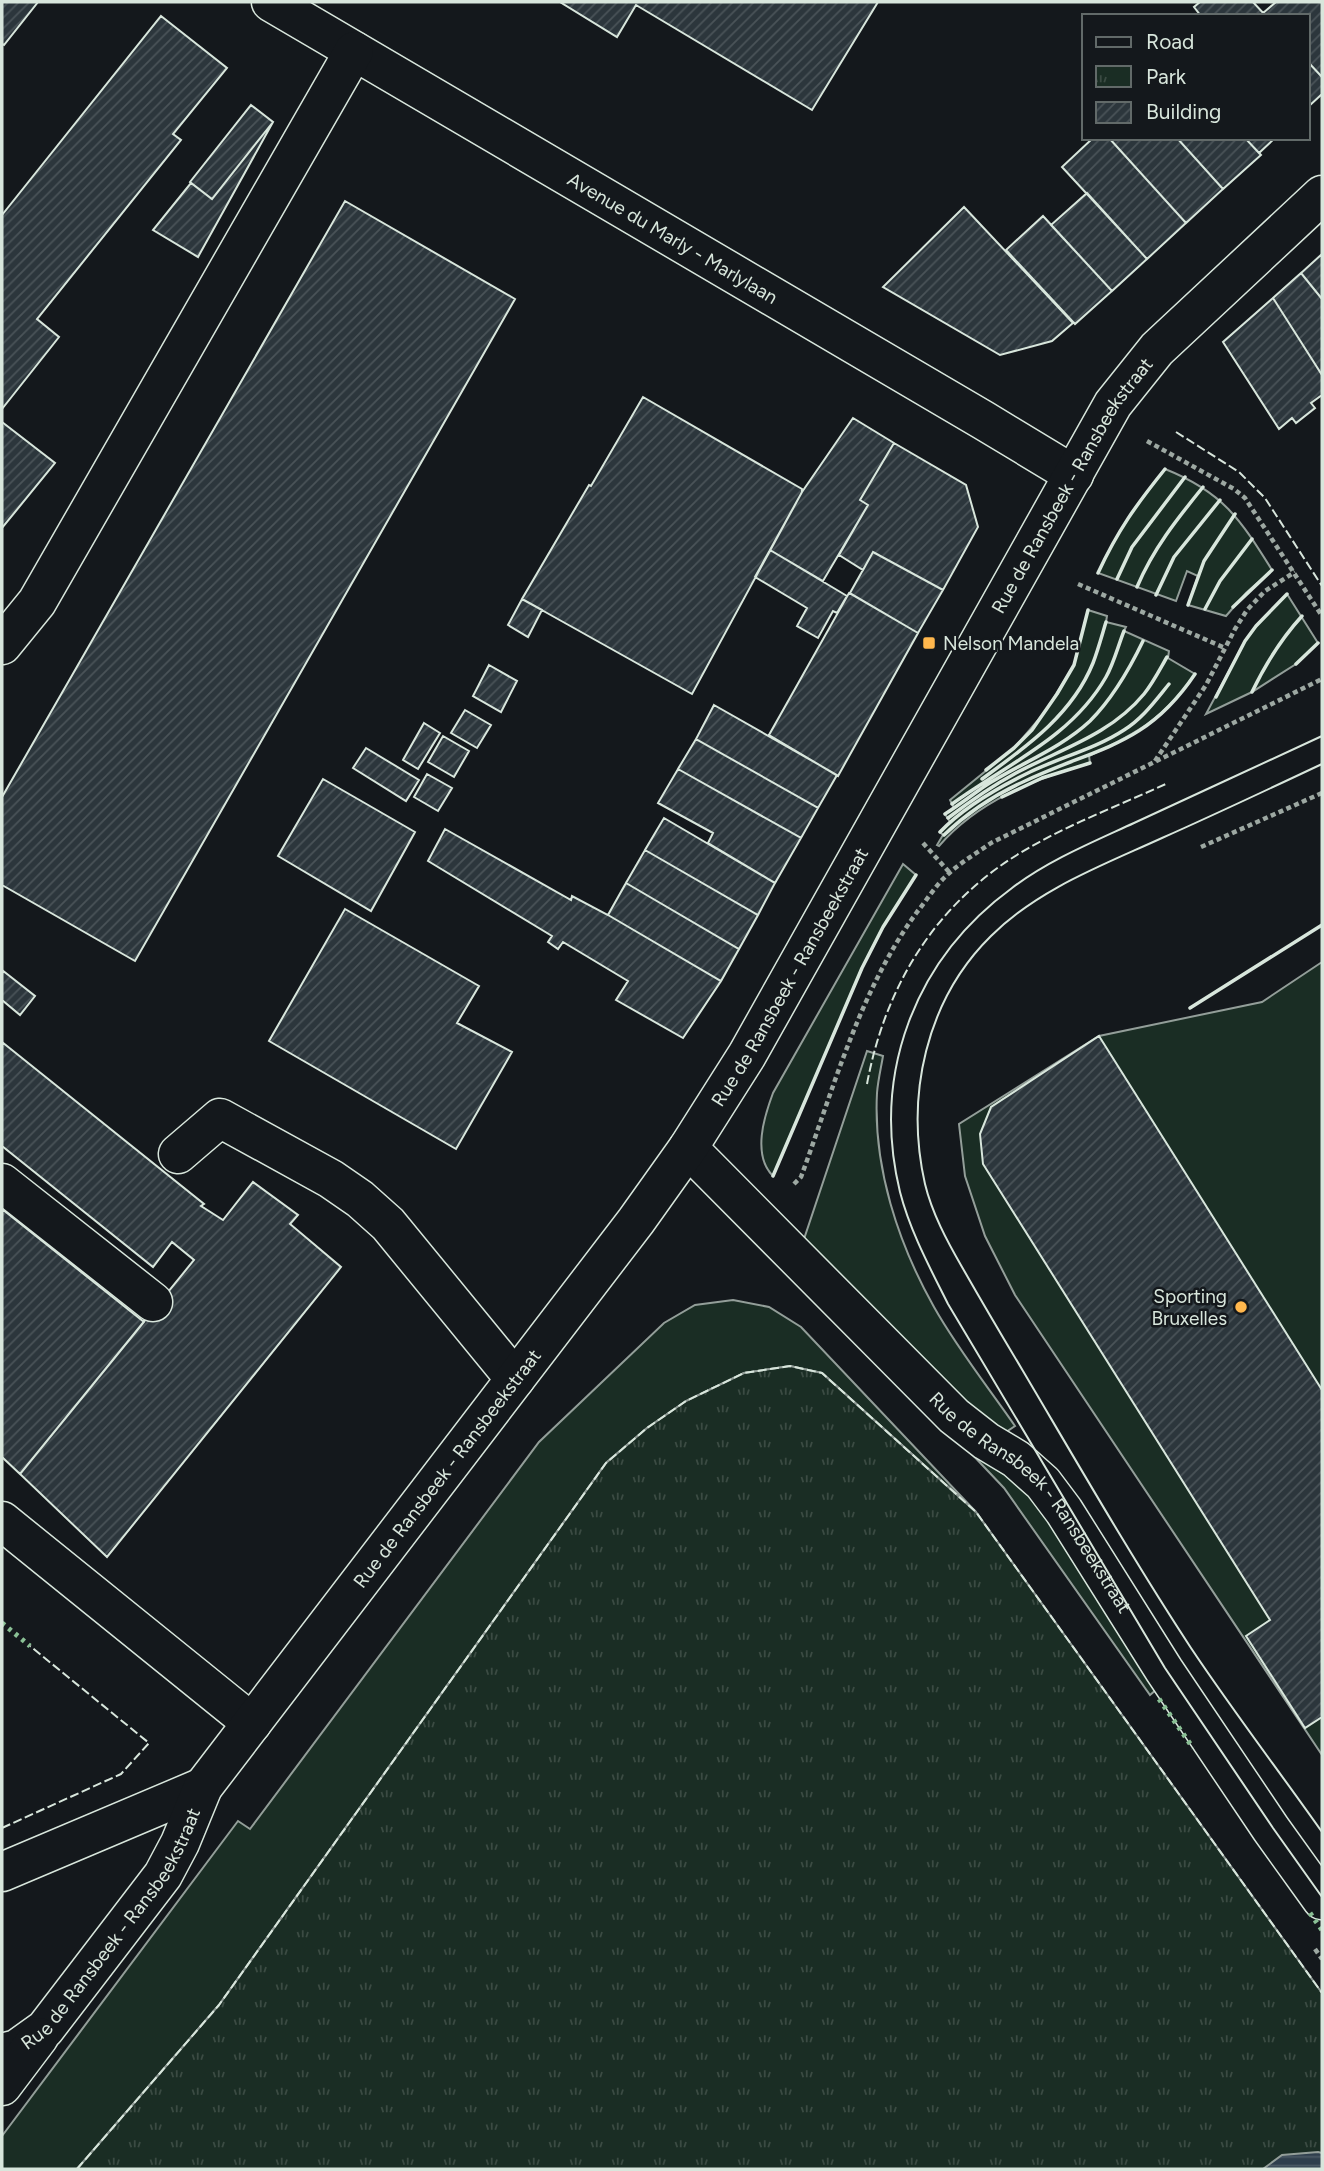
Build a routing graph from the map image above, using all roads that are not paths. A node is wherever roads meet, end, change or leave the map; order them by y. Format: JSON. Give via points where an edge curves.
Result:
{"nodes":[{"id":1,"x":271,"y":2,"type":"edge"},
{"id":2,"x":354,"y":51,"type":"junction"},
{"id":3,"x":1322,"y":195,"type":"edge"},
{"id":4,"x":1074,"y":475,"type":"junction"},
{"id":5,"x":2,"y":645,"type":"edge"},
{"id":6,"x":688,"y":1148,"type":"junction"},
{"id":7,"x":178,"y":1154,"type":"dead end"},
{"id":8,"x":2,"y":1183,"type":"edge"},
{"id":9,"x":153,"y":1302,"type":"dead end"},
{"id":10,"x":515,"y":1379,"type":"junction"},
{"id":11,"x":2,"y":1521,"type":"edge"},
{"id":12,"x":252,"y":1723,"type":"junction"},
{"id":13,"x":203,"y":1787,"type":"junction"},
{"id":14,"x":2,"y":1872,"type":"edge"},
{"id":15,"x":1322,"y":1900,"type":"edge"},
{"id":16,"x":45,"y":2029,"type":"junction"},
{"id":17,"x":2,"y":2053,"type":"edge"},
{"id":18,"x":2,"y":2086,"type":"edge"}],
"edges":[{"from":1,"to":2,"type":"street","name":"Avenue du Marly - Marlylaan"},
{"from":2,"to":4,"type":"street","name":"Avenue du Marly - Marlylaan"},
{"from":2,"to":5,"type":"street","via":[[37,602]]},
{"from":3,"to":4,"type":"street","name":"Rue de Ransbeek - Ransbeekstraat","via":[[1157,349],[1113,404]]},
{"from":4,"to":6,"type":"street","name":"Rue de Ransbeek - Ransbeekstraat","via":[[747,1055]]},
{"from":6,"to":10,"type":"street","name":"Rue de Ransbeek - Ransbeekstraat"},
{"from":6,"to":15,"type":"street","name":"Rue de Ransbeek - Ransbeekstraat","via":[[954,1416],[1043,1483],[1186,1704]]},
{"from":7,"to":10,"type":"street","via":[[220,1118],[331,1179],[388,1224]]},
{"from":8,"to":9,"type":"street"},
{"from":10,"to":12,"type":"street","name":"Rue de Ransbeek - Ransbeekstraat"},
{"from":11,"to":12,"type":"street"},
{"from":12,"to":13,"type":"street","name":"Rue de Ransbeek - Ransbeekstraat"},
{"from":13,"to":14,"type":"street","name":"Rue de Ransbeek - Ransbeekstraat"},
{"from":13,"to":16,"type":"street","name":"Rue de Ransbeek - Ransbeekstraat","via":[[163,1875]]},
{"from":16,"to":17,"type":"street","name":"Rue de Ransbeek - Ransbeekstraat","via":[[17,2049]]},
{"from":16,"to":18,"type":"street"}]}
